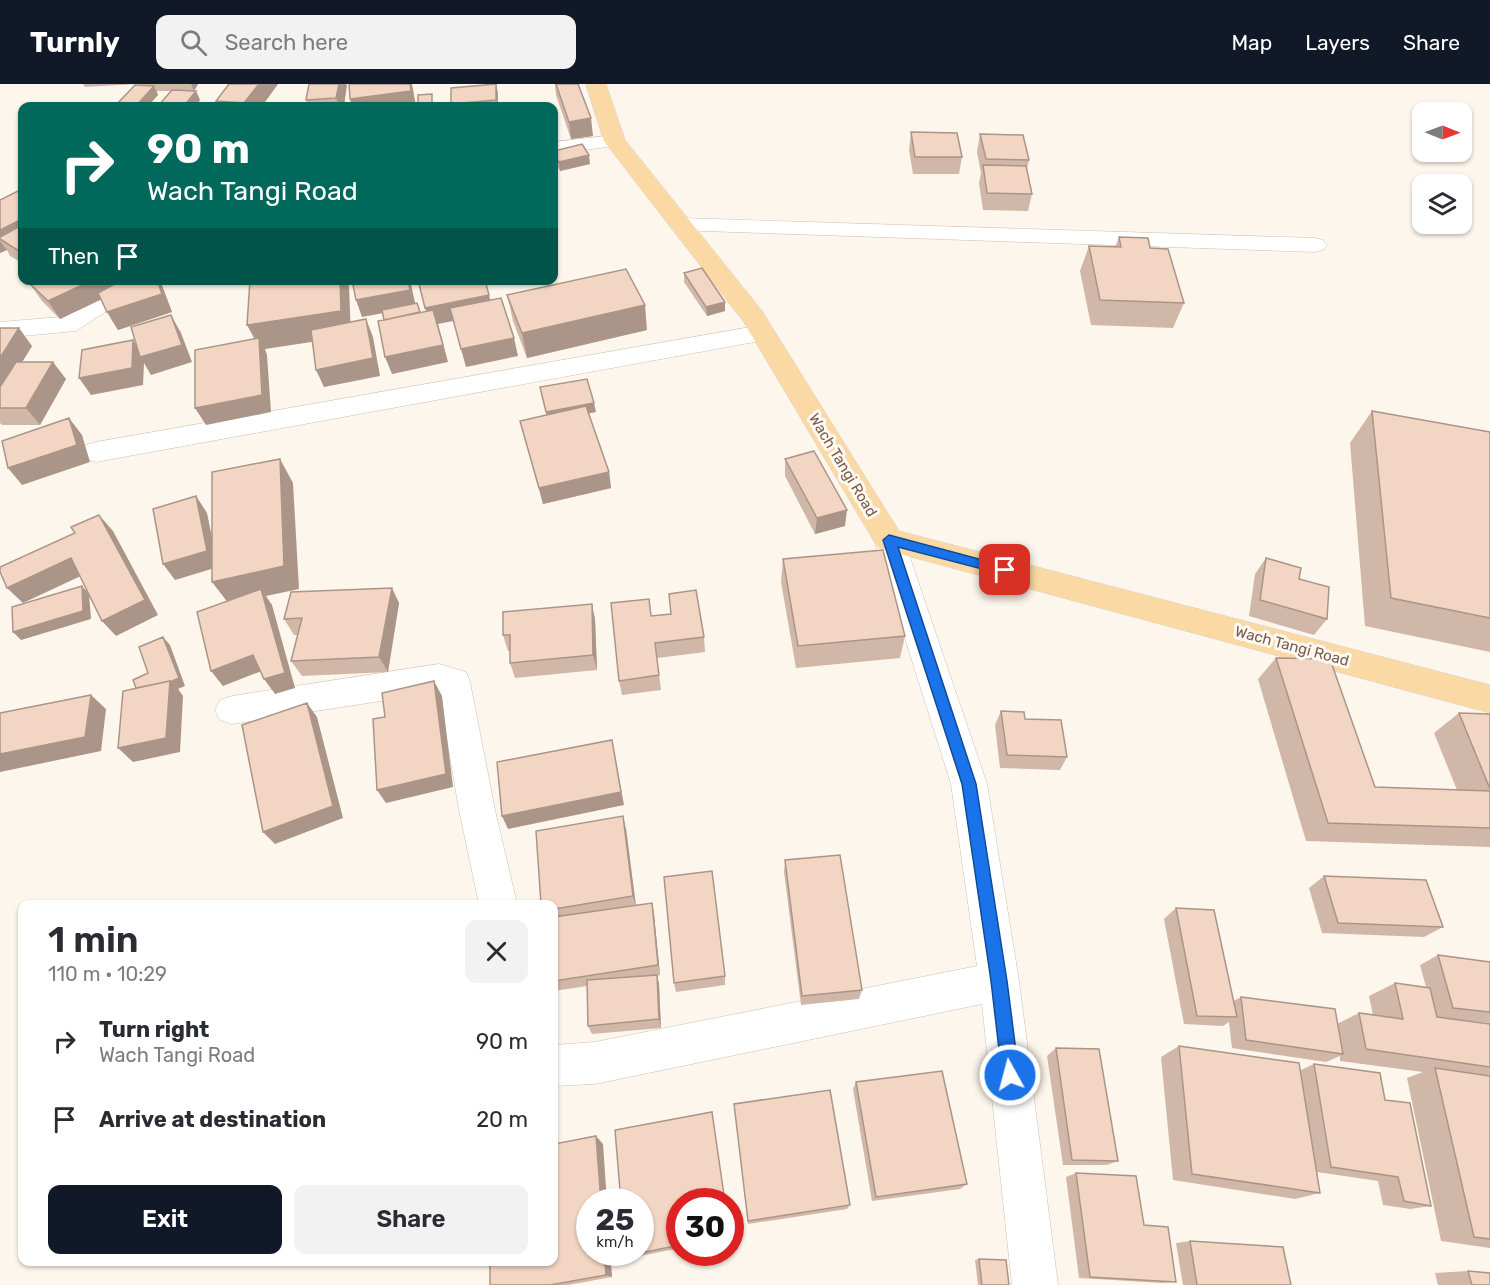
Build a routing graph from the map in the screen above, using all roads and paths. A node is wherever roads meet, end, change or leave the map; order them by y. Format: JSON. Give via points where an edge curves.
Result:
{"nodes":[{"id":1,"x":596,"y":84,"type":"edge"},
{"id":2,"x":615,"y":141,"type":"junction"},
{"id":3,"x":558,"y":148,"type":"edge"},
{"id":4,"x":681,"y":225,"type":"junction"},
{"id":5,"x":1315,"y":245,"type":"dead end"},
{"id":6,"x":129,"y":285,"type":"edge"},
{"id":7,"x":0,"y":330,"type":"edge"},
{"id":8,"x":762,"y":333,"type":"junction"},
{"id":9,"x":96,"y":452,"type":"dead end"},
{"id":10,"x":889,"y":540,"type":"junction"},
{"id":11,"x":1490,"y":699,"type":"edge"},
{"id":12,"x":232,"y":710,"type":"dead end"},
{"id":13,"x":497,"y":900,"type":"edge"},
{"id":14,"x":999,"y":981,"type":"junction"},
{"id":15,"x":558,"y":1066,"type":"edge"},
{"id":16,"x":1035,"y":1285,"type":"edge"}],
"edges":[{"from":1,"to":2,"type":"main road","name":"Wach Tangi Road"},
{"from":2,"to":3,"type":"street"},
{"from":2,"to":4,"type":"main road","name":"Wach Tangi Road"},
{"from":4,"to":5,"type":"street"},
{"from":4,"to":8,"type":"main road","name":"Wach Tangi Road"},
{"from":6,"to":7,"type":"street","via":[[67,325]]},
{"from":8,"to":9,"type":"street"},
{"from":8,"to":10,"type":"main road","name":"Wach Tangi Road"},
{"from":10,"to":11,"type":"main road","name":"Wach Tangi Road"},
{"from":10,"to":14,"type":"street","via":[[969,784]]},
{"from":12,"to":13,"type":"street","via":[[440,678],[454,682]]},
{"from":14,"to":15,"type":"street","via":[[595,1063]]},
{"from":14,"to":16,"type":"street"}]}
